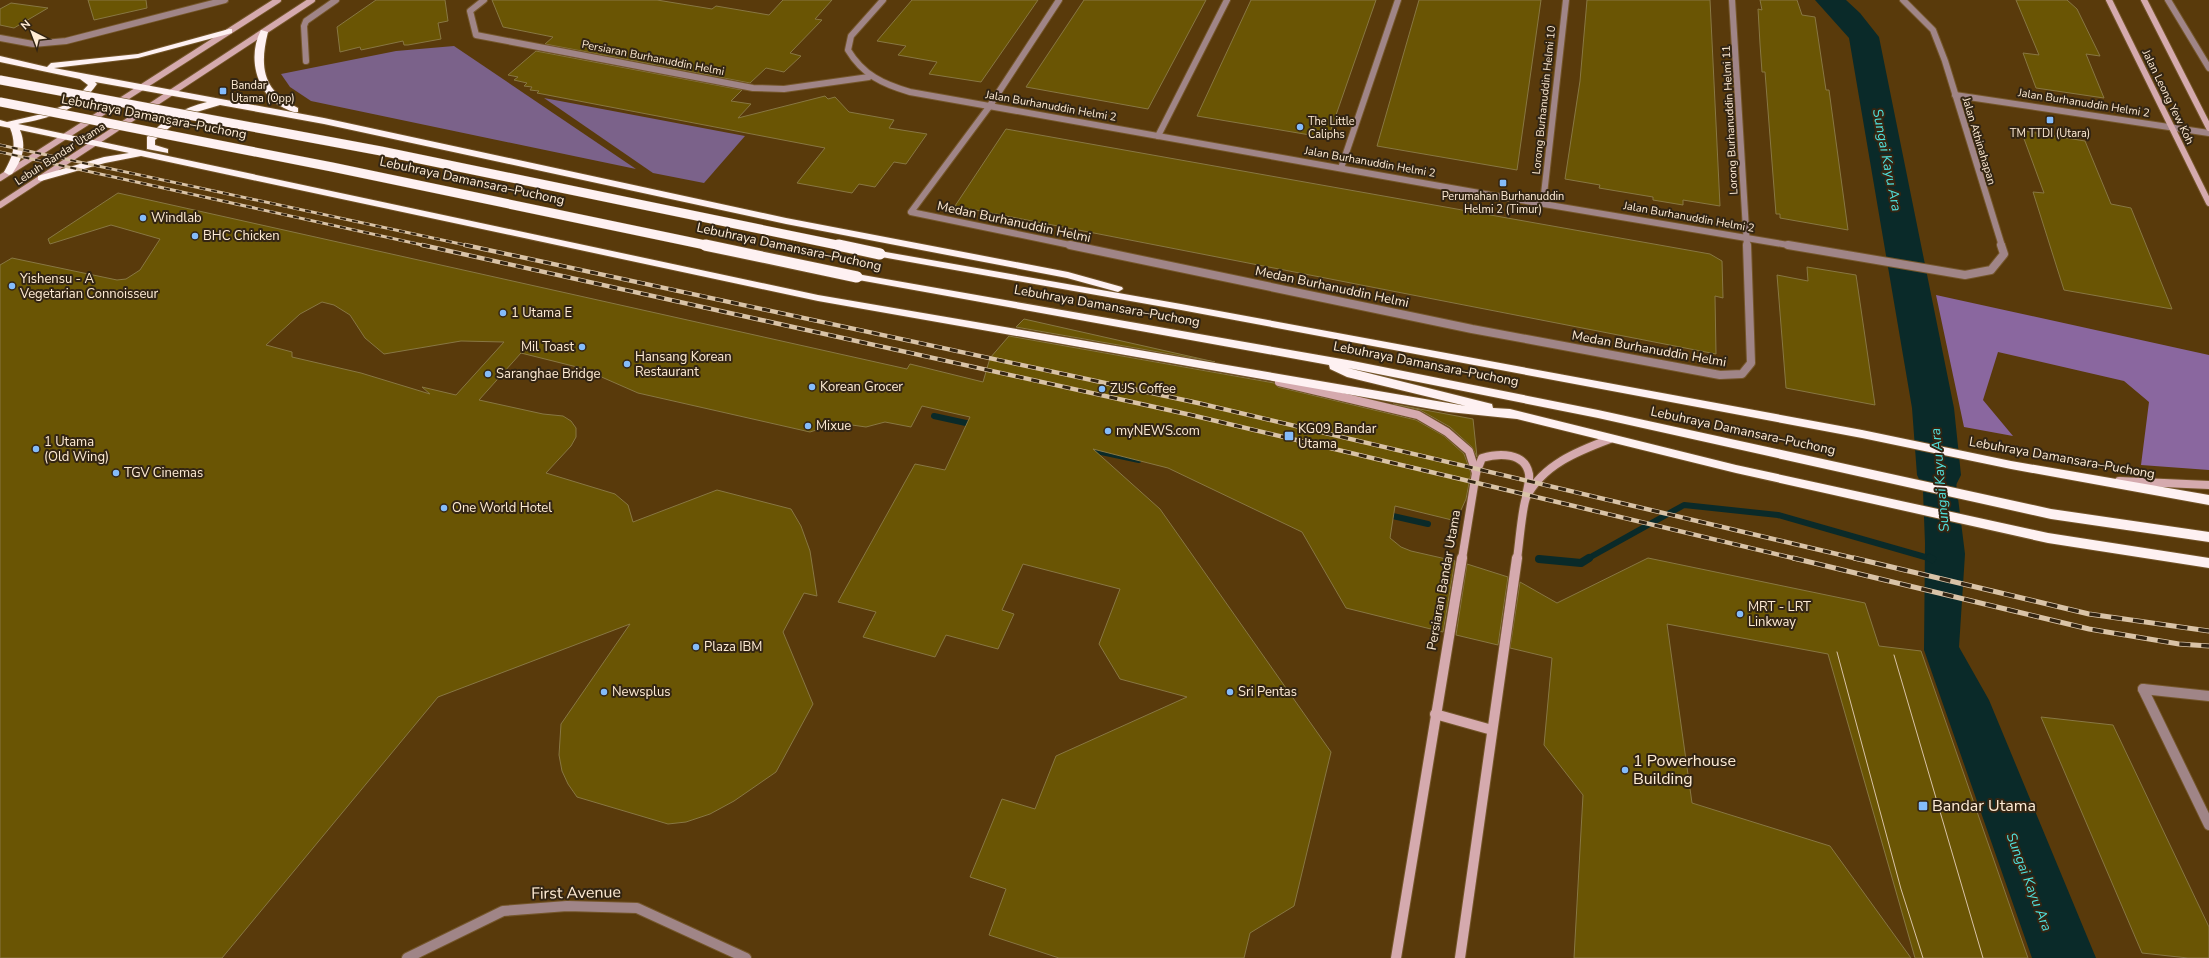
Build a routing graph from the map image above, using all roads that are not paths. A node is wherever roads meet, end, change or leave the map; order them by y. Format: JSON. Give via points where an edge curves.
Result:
{"nodes":[{"id":1,"x":225,"y":0,"type":"edge"},
{"id":2,"x":278,"y":0,"type":"edge"},
{"id":3,"x":312,"y":0,"type":"edge"},
{"id":4,"x":336,"y":0,"type":"edge"},
{"id":5,"x":484,"y":0,"type":"edge"},
{"id":6,"x":883,"y":0,"type":"edge"},
{"id":7,"x":1059,"y":0,"type":"edge"},
{"id":8,"x":1227,"y":0,"type":"edge"},
{"id":9,"x":1398,"y":0,"type":"edge"},
{"id":10,"x":1566,"y":0,"type":"edge"},
{"id":11,"x":1732,"y":0,"type":"edge"},
{"id":12,"x":1903,"y":0,"type":"edge"},
{"id":13,"x":2109,"y":0,"type":"edge"},
{"id":14,"x":2144,"y":0,"type":"edge"},
{"id":15,"x":2168,"y":0,"type":"edge"},
{"id":16,"x":229,"y":31,"type":"junction"},
{"id":17,"x":264,"y":32,"type":"junction"},
{"id":18,"x":0,"y":38,"type":"edge"},
{"id":19,"x":0,"y":59,"type":"edge"},
{"id":20,"x":306,"y":61,"type":"dead end"},
{"id":21,"x":40,"y":66,"type":"junction"},
{"id":22,"x":2209,"y":68,"type":"edge"},
{"id":23,"x":83,"y":77,"type":"junction"},
{"id":24,"x":869,"y":77,"type":"junction"},
{"id":25,"x":0,"y":80,"type":"edge"},
{"id":26,"x":141,"y":88,"type":"junction"},
{"id":27,"x":170,"y":93,"type":"junction"},
{"id":28,"x":1955,"y":95,"type":"junction"},
{"id":29,"x":0,"y":102,"type":"edge"},
{"id":30,"x":220,"y":102,"type":"junction"},
{"id":31,"x":989,"y":106,"type":"junction"},
{"id":32,"x":324,"y":121,"type":"junction"},
{"id":33,"x":6,"y":125,"type":"edge"},
{"id":34,"x":2171,"y":128,"type":"junction"},
{"id":35,"x":2209,"y":128,"type":"edge"},
{"id":36,"x":2209,"y":133,"type":"edge"},
{"id":37,"x":1158,"y":136,"type":"junction"},
{"id":38,"x":64,"y":137,"type":"junction"},
{"id":39,"x":94,"y":143,"type":"junction"},
{"id":40,"x":147,"y":154,"type":"junction"},
{"id":41,"x":1341,"y":168,"type":"junction"},
{"id":42,"x":9,"y":172,"type":"junction"},
{"id":43,"x":0,"y":178,"type":"edge"},
{"id":44,"x":41,"y":178,"type":"junction"},
{"id":45,"x":263,"y":180,"type":"junction"},
{"id":46,"x":1543,"y":203,"type":"junction"},
{"id":47,"x":2209,"y":203,"type":"edge"},
{"id":48,"x":0,"y":205,"type":"edge"},
{"id":49,"x":1747,"y":239,"type":"junction"},
{"id":50,"x":1965,"y":275,"type":"joint"},
{"id":51,"x":1181,"y":307,"type":"junction"},
{"id":52,"x":1313,"y":357,"type":"junction"},
{"id":53,"x":1240,"y":372,"type":"junction"},
{"id":54,"x":1517,"y":416,"type":"junction"},
{"id":55,"x":1610,"y":439,"type":"junction"},
{"id":56,"x":1476,"y":473,"type":"junction"},
{"id":57,"x":2104,"y":480,"type":"junction"},
{"id":58,"x":2209,"y":485,"type":"edge"},
{"id":59,"x":1526,"y":499,"type":"junction"},
{"id":60,"x":2209,"y":500,"type":"edge"},
{"id":61,"x":2209,"y":537,"type":"edge"},
{"id":62,"x":2209,"y":563,"type":"edge"},
{"id":63,"x":2209,"y":696,"type":"edge"},
{"id":64,"x":1436,"y":714,"type":"junction"},
{"id":65,"x":1492,"y":730,"type":"junction"},
{"id":66,"x":2209,"y":825,"type":"edge"},
{"id":67,"x":406,"y":958,"type":"edge"},
{"id":68,"x":746,"y":958,"type":"edge"},
{"id":69,"x":1396,"y":958,"type":"edge"},
{"id":70,"x":1460,"y":958,"type":"edge"}],
"edges":[{"from":1,"to":18,"type":"street","via":[[66,41],[33,44]]},
{"from":2,"to":16,"type":"main road","name":"Lebuh Bandar Utama"},
{"from":3,"to":17,"type":"main road","name":"Lebuh Bandar Utama"},
{"from":4,"to":20,"type":"street","via":[[304,26]]},
{"from":5,"to":24,"type":"street","name":"Persiaran Burhanuddin Helmi","via":[[470,11],[476,35],[753,88],[784,89]]},
{"from":6,"to":24,"type":"street","name":"Jalan Burhanuddin Helmi 2","via":[[851,36],[848,50],[855,63]]},
{"from":7,"to":31,"type":"street"},
{"from":8,"to":37,"type":"street"},
{"from":9,"to":41,"type":"street"},
{"from":10,"to":46,"type":"street","name":"Lorong Burhanuddin Helmi 10"},
{"from":11,"to":49,"type":"street","name":"Lorong Burhanuddin Helmi 11"},
{"from":12,"to":28,"type":"street","name":"Jalan Athinahapan","via":[[1933,30]]},
{"from":13,"to":34,"type":"main road","name":"Jalan Leong Yew Koh"},
{"from":14,"to":35,"type":"main road","name":"Jalan Leong Yew Koh"},
{"from":15,"to":22,"type":"street"},
{"from":16,"to":21,"type":"highway","via":[[138,56]]},
{"from":16,"to":26,"type":"main road","name":"Lebuh Bandar Utama"},
{"from":17,"to":27,"type":"main road","name":"Lebuh Bandar Utama"},
{"from":17,"to":32,"type":"highway","via":[[258,50],[258,68],[265,86],[280,104]]},
{"from":19,"to":21,"type":"highway"},
{"from":21,"to":23,"type":"highway"},
{"from":23,"to":26,"type":"highway"},
{"from":23,"to":33,"type":"highway","via":[[93,84],[91,90],[76,102],[39,117]]},
{"from":24,"to":31,"type":"street","name":"Jalan Burhanuddin Helmi 2","via":[[910,92]]},
{"from":25,"to":51,"type":"highway","name":"Lebuhraya Damansara–Puchong","bridge":true,"via":[[381,151],[880,254]]},
{"from":26,"to":27,"type":"highway"},
{"from":26,"to":38,"type":"main road","name":"Lebuh Bandar Utama"},
{"from":27,"to":30,"type":"highway"},
{"from":27,"to":39,"type":"main road","name":"Lebuh Bandar Utama"},
{"from":28,"to":34,"type":"street","name":"Jalan Burhanuddin Helmi 2"},
{"from":28,"to":50,"type":"street","name":"Jalan Athinahapan","via":[[2004,254],[1991,270]]},
{"from":29,"to":52,"type":"highway","name":"Lebuhraya Damansara–Puchong","bridge":true,"via":[[332,167],[857,277]]},
{"from":30,"to":32,"type":"highway"},
{"from":30,"to":45,"type":"highway","via":[[190,108],[170,120],[150,139],[150,147],[256,173]]},
{"from":31,"to":37,"type":"street","name":"Jalan Burhanuddin Helmi 2"},
{"from":31,"to":49,"type":"street","name":"Medan Burhanuddin Helmi","via":[[911,212],[1472,329],[1720,375],[1742,374],[1751,364]]},
{"from":32,"to":51,"type":"highway","via":[[786,221],[1068,275]]},
{"from":33,"to":38,"type":"highway"},
{"from":33,"to":42,"type":"highway","via":[[20,142],[16,160]]},
{"from":34,"to":36,"type":"street","name":"Jalan Burhanuddin Helmi 2"},
{"from":34,"to":47,"type":"main road","name":"Jalan Leong Yew Koh"},
{"from":37,"to":41,"type":"street","name":"Jalan Burhanuddin Helmi 2"},
{"from":38,"to":39,"type":"highway"},
{"from":38,"to":42,"type":"main road","name":"Lebuh Bandar Utama"},
{"from":39,"to":40,"type":"highway"},
{"from":39,"to":44,"type":"main road","name":"Lebuh Bandar Utama"},
{"from":40,"to":44,"type":"highway","via":[[104,160]]},
{"from":40,"to":45,"type":"highway"},
{"from":41,"to":46,"type":"street","name":"Jalan Burhanuddin Helmi 2"},
{"from":42,"to":43,"type":"main road","name":"Lebuh Bandar Utama"},
{"from":44,"to":48,"type":"main road","name":"Lebuh Bandar Utama"},
{"from":45,"to":53,"type":"highway","via":[[818,298]]},
{"from":46,"to":49,"type":"street","name":"Jalan Burhanuddin Helmi 2"},
{"from":49,"to":50,"type":"street","name":"Jalan Burhanuddin Helmi 2"},
{"from":51,"to":57,"type":"highway","name":"Lebuhraya Damansara–Puchong","via":[[1862,434],[2011,465]]},
{"from":52,"to":54,"type":"highway","via":[[1351,374],[1477,403]]},
{"from":52,"to":61,"type":"highway","name":"Lebuhraya Damansara–Puchong","via":[[1598,414],[2052,514]]},
{"from":53,"to":54,"type":"highway","via":[[1448,408]]},
{"from":53,"to":56,"type":"main road","name":"Persiaran Bandar Utama","via":[[1418,415],[1447,432],[1469,452]]},
{"from":54,"to":55,"type":"highway"},
{"from":55,"to":59,"type":"main road","via":[[1574,453],[1544,474]]},
{"from":55,"to":62,"type":"highway","via":[[2048,538]]},
{"from":56,"to":59,"type":"main road","via":[[1482,458],[1493,454],[1506,454],[1516,458],[1525,465],[1529,475]]},
{"from":56,"to":64,"type":"main road","name":"Persiaran Bandar Utama"},
{"from":57,"to":58,"type":"main road"},
{"from":57,"to":60,"type":"highway","name":"Lebuhraya Damansara–Puchong"},
{"from":59,"to":65,"type":"main road"},
{"from":63,"to":66,"type":"street","via":[[2143,689]]},
{"from":64,"to":65,"type":"main road"},
{"from":64,"to":69,"type":"main road","name":"Persiaran Bandar Utama"},
{"from":65,"to":70,"type":"main road"},
{"from":67,"to":68,"type":"street","name":"First Avenue","via":[[503,911],[567,906],[637,908]]}]}
